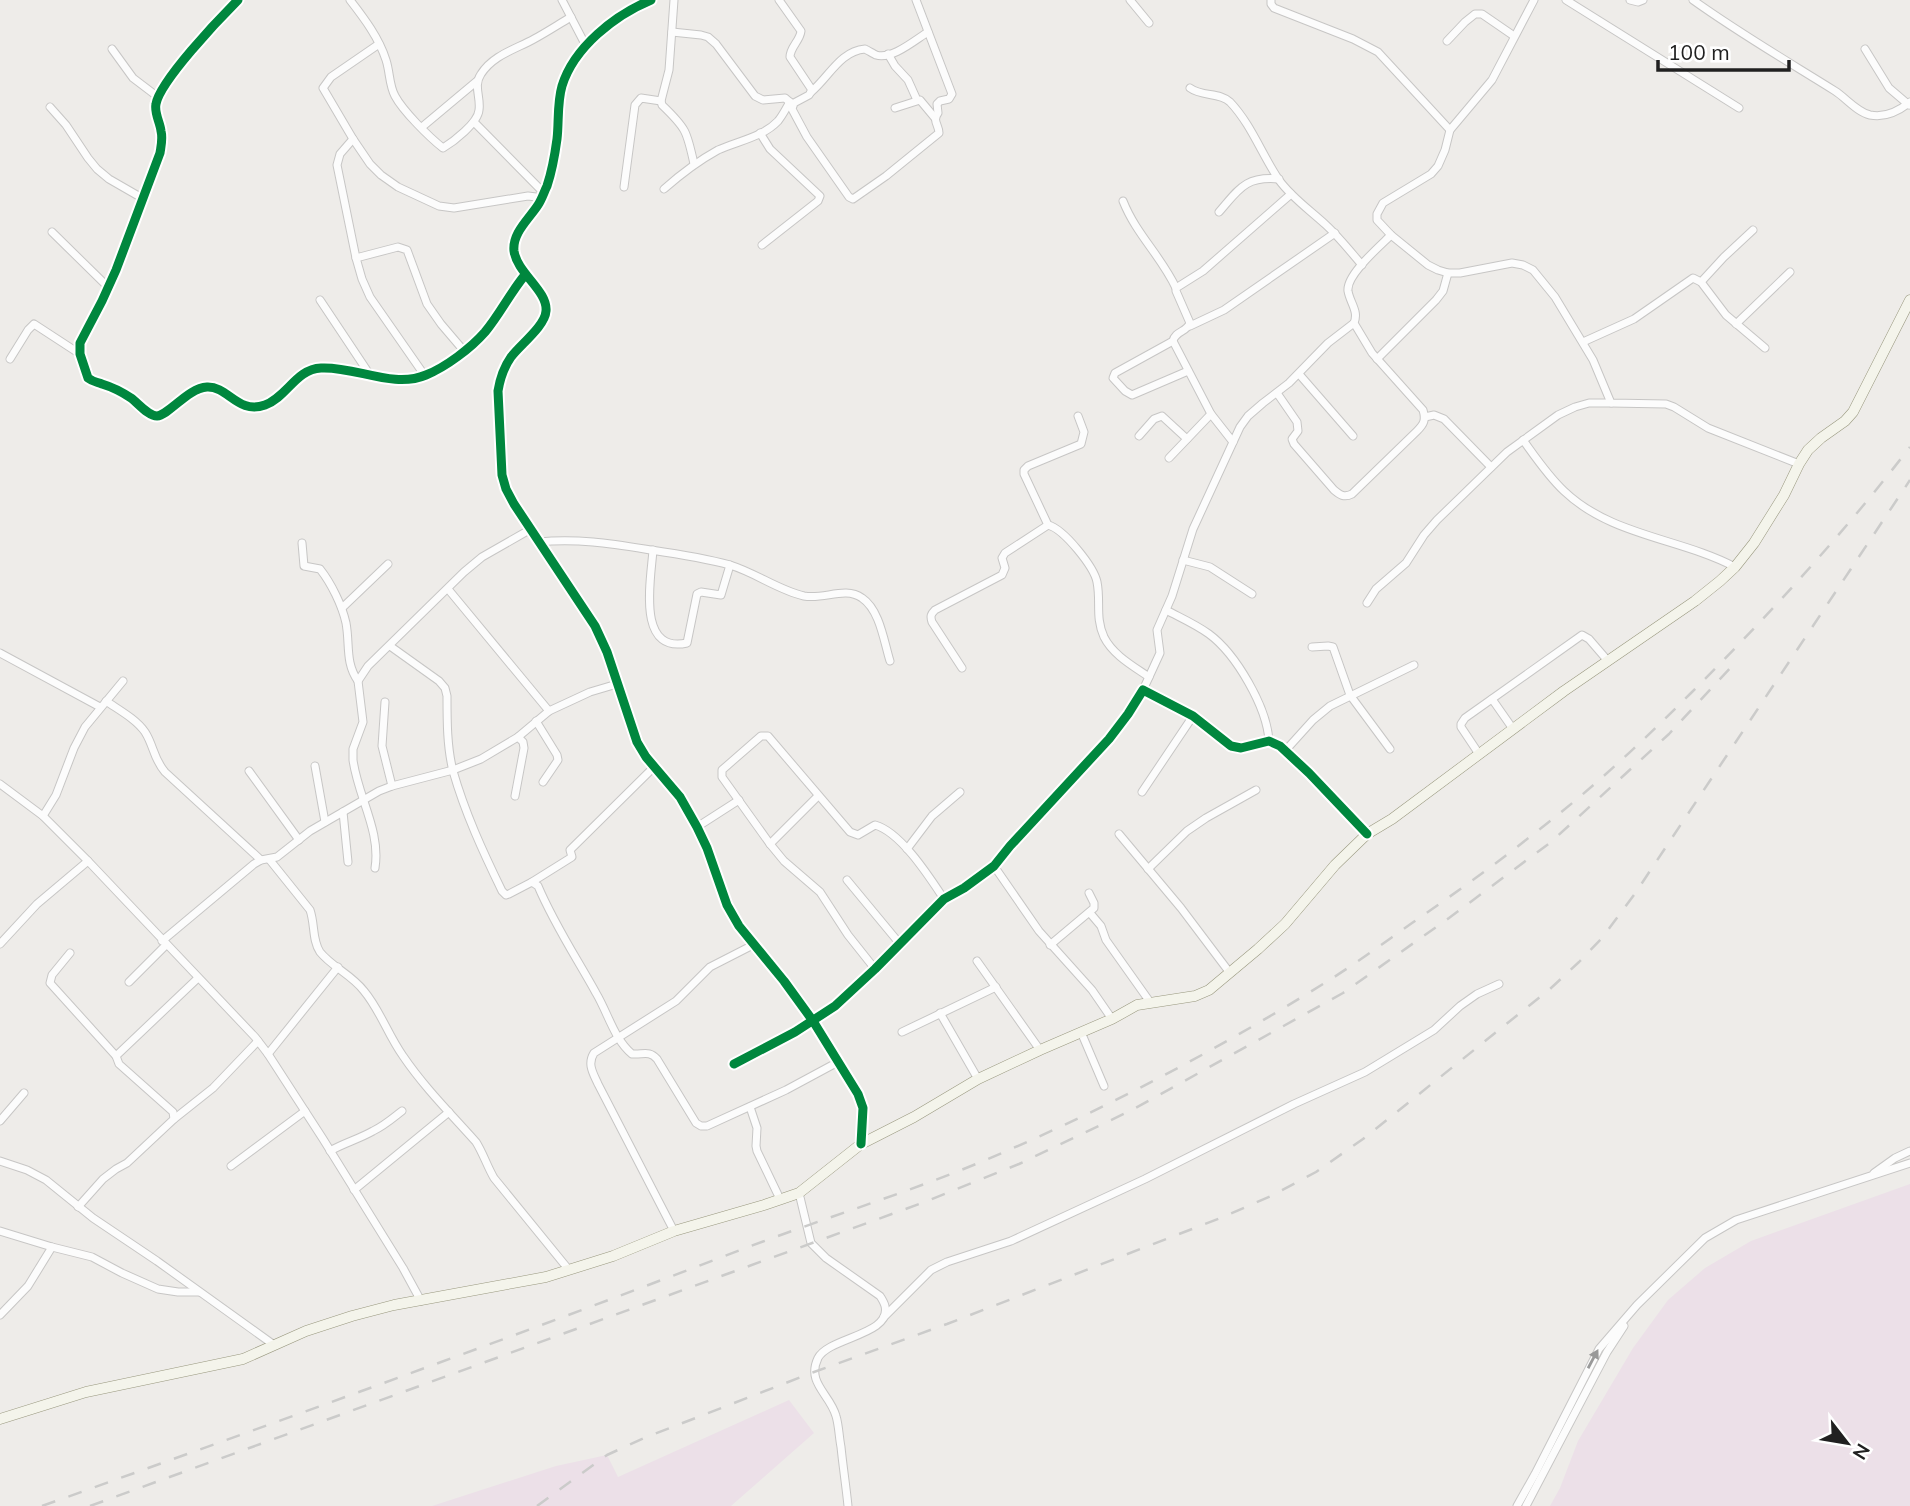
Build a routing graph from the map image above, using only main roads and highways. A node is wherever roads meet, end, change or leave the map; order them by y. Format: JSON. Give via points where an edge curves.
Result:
{"nodes":[{"id":1,"x":1910,"y":300,"type":"edge"},
{"id":2,"x":0,"y":1419,"type":"edge"}],
"edges":[{"from":1,"to":2,"type":"main road","via":[[1853,412],[1808,450],[1773,513],[1735,567],[1695,601],[1367,834],[1285,923],[1209,990],[1137,1005],[978,1079],[861,1144],[799,1193],[546,1277],[394,1305],[306,1331],[243,1359],[86,1392]]}]}
